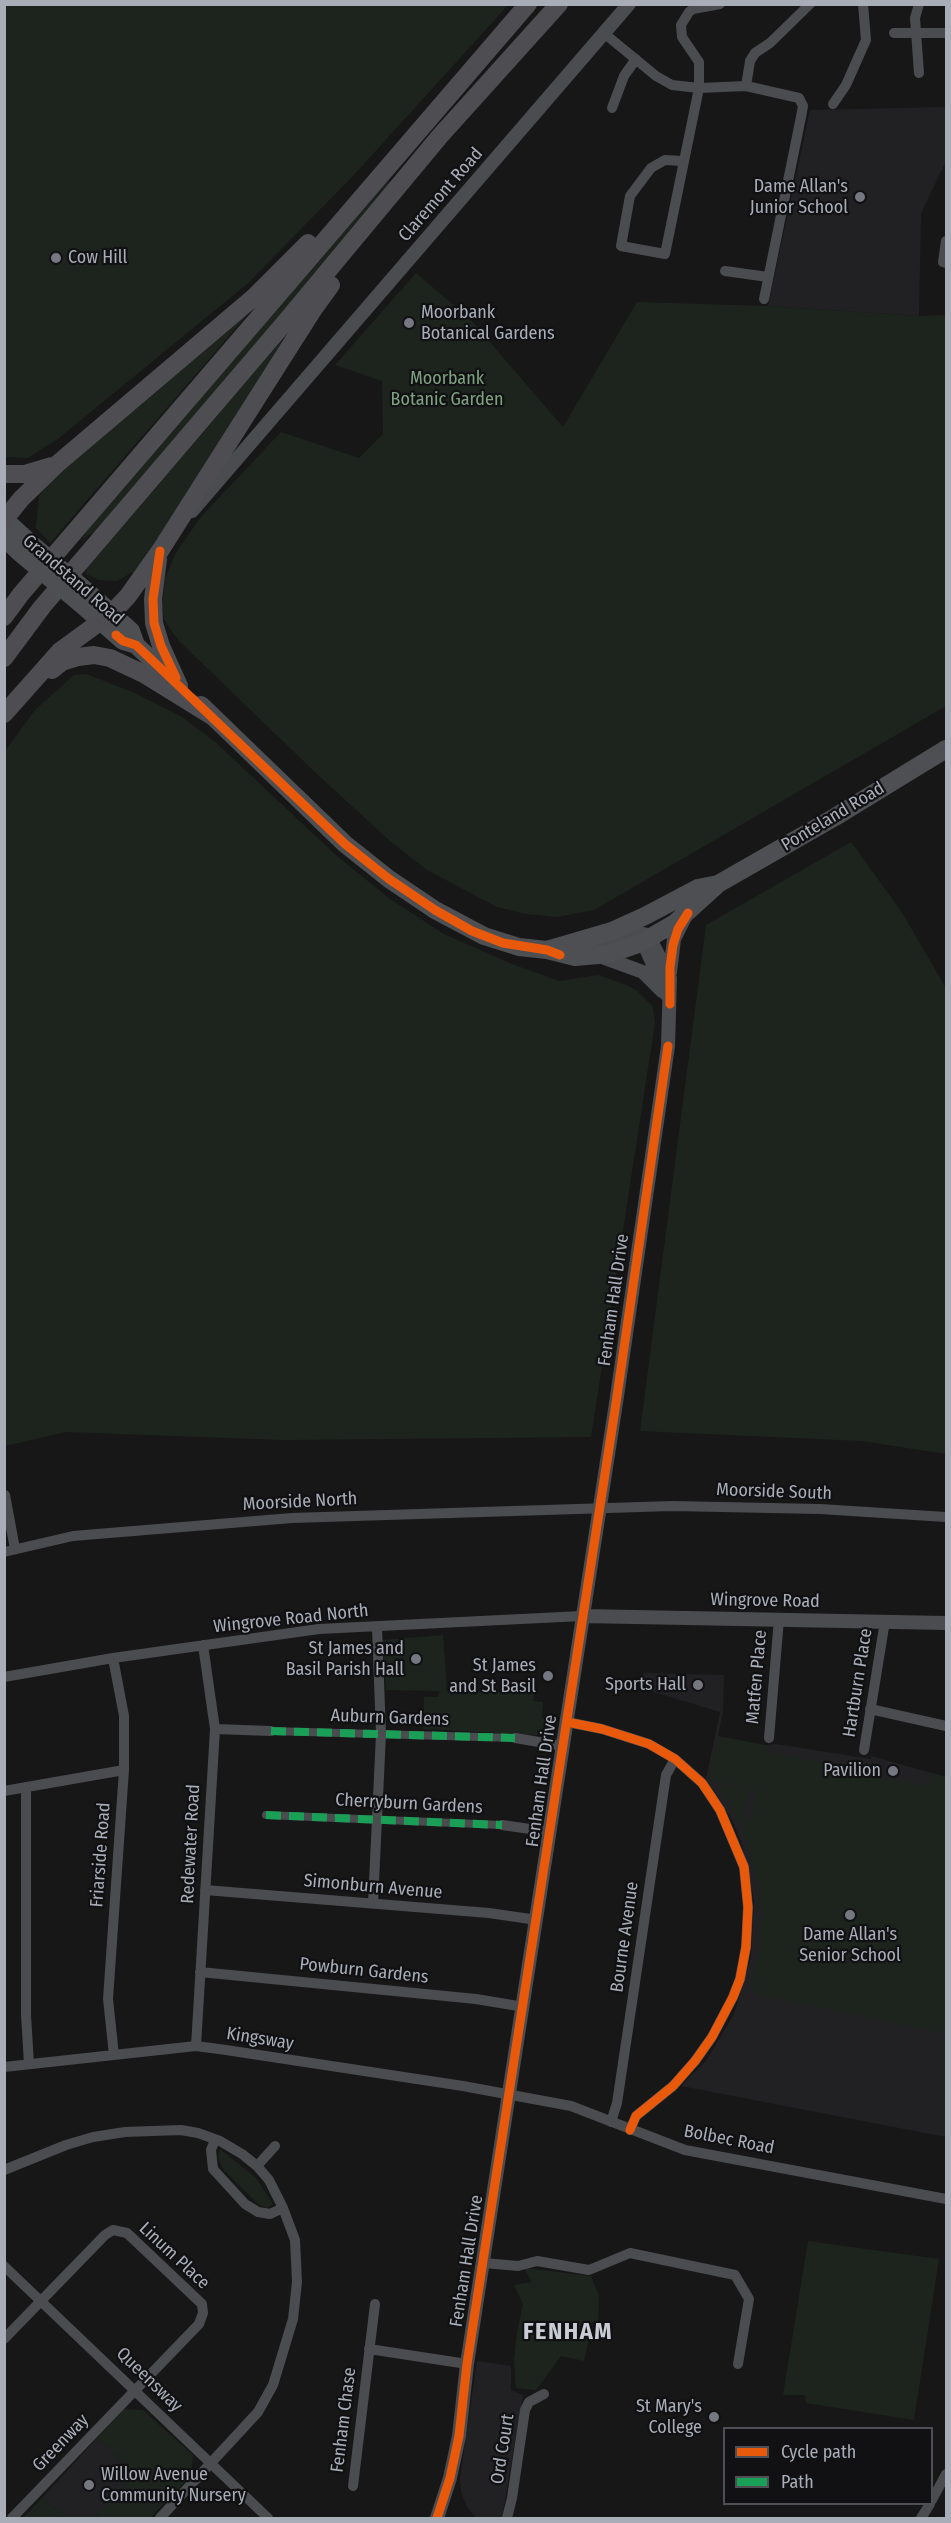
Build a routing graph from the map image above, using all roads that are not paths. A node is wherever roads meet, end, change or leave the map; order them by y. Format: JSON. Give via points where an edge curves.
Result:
{"nodes":[{"id":1,"x":528,"y":4,"type":"edge"},
{"id":2,"x":559,"y":4,"type":"edge"},
{"id":3,"x":629,"y":4,"type":"edge"},
{"id":4,"x":720,"y":4,"type":"edge"},
{"id":5,"x":810,"y":4,"type":"edge"},
{"id":6,"x":863,"y":4,"type":"edge"},
{"id":7,"x":919,"y":4,"type":"edge"},
{"id":8,"x":894,"y":33,"type":"dead end"},
{"id":9,"x":916,"y":33,"type":"junction"},
{"id":10,"x":946,"y":33,"type":"edge"},
{"id":11,"x":605,"y":34,"type":"junction"},
{"id":12,"x":636,"y":59,"type":"junction"},
{"id":13,"x":919,"y":73,"type":"dead end"},
{"id":14,"x":746,"y":86,"type":"junction"},
{"id":15,"x":699,"y":88,"type":"junction"},
{"id":16,"x":833,"y":104,"type":"dead end"},
{"id":17,"x":612,"y":108,"type":"dead end"},
{"id":18,"x":421,"y":130,"type":"junction"},
{"id":19,"x":440,"y":136,"type":"junction"},
{"id":20,"x":683,"y":161,"type":"junction"},
{"id":21,"x":946,"y":241,"type":"edge"},
{"id":22,"x":946,"y":263,"type":"edge"},
{"id":23,"x":725,"y":271,"type":"dead end"},
{"id":24,"x":768,"y":277,"type":"junction"},
{"id":25,"x":764,"y":299,"type":"dead end"},
{"id":26,"x":56,"y":465,"type":"junction"},
{"id":27,"x":4,"y":474,"type":"edge"},
{"id":28,"x":5,"y":520,"type":"edge"},
{"id":29,"x":174,"y":528,"type":"junction"},
{"id":30,"x":4,"y":538,"type":"edge"},
{"id":31,"x":24,"y":547,"type":"junction"},
{"id":32,"x":160,"y":551,"type":"junction"},
{"id":33,"x":4,"y":617,"type":"edge"},
{"id":34,"x":107,"y":618,"type":"junction"},
{"id":35,"x":4,"y":658,"type":"edge"},
{"id":36,"x":180,"y":686,"type":"junction"},
{"id":37,"x":24,"y":690,"type":"junction"},
{"id":38,"x":4,"y":714,"type":"edge"},
{"id":39,"x":212,"y":716,"type":"junction"},
{"id":40,"x":946,"y":749,"type":"edge"},
{"id":41,"x":718,"y":884,"type":"junction"},
{"id":42,"x":688,"y":912,"type":"junction"},
{"id":43,"x":644,"y":932,"type":"junction"},
{"id":44,"x":551,"y":949,"type":"junction"},
{"id":45,"x":599,"y":956,"type":"junction"},
{"id":46,"x":670,"y":978,"type":"junction"},
{"id":47,"x":668,"y":1000,"type":"junction"},
{"id":48,"x":4,"y":1495,"type":"edge"},
{"id":49,"x":600,"y":1507,"type":"junction"},
{"id":50,"x":946,"y":1517,"type":"edge"},
{"id":51,"x":10,"y":1551,"type":"edge"},
{"id":52,"x":582,"y":1616,"type":"junction"},
{"id":53,"x":779,"y":1619,"type":"junction"},
{"id":54,"x":885,"y":1622,"type":"junction"},
{"id":55,"x":946,"y":1623,"type":"edge"},
{"id":56,"x":377,"y":1626,"type":"junction"},
{"id":57,"x":203,"y":1645,"type":"junction"},
{"id":58,"x":113,"y":1658,"type":"junction"},
{"id":59,"x":4,"y":1677,"type":"edge"},
{"id":60,"x":870,"y":1709,"type":"junction"},
{"id":61,"x":567,"y":1722,"type":"junction"},
{"id":62,"x":946,"y":1726,"type":"edge"},
{"id":63,"x":215,"y":1729,"type":"junction"},
{"id":64,"x":271,"y":1731,"type":"joint"},
{"id":65,"x":381,"y":1734,"type":"junction"},
{"id":66,"x":515,"y":1738,"type":"joint"},
{"id":67,"x":769,"y":1738,"type":"dead end"},
{"id":68,"x":563,"y":1746,"type":"junction"},
{"id":69,"x":864,"y":1750,"type":"dead end"},
{"id":70,"x":675,"y":1759,"type":"junction"},
{"id":71,"x":124,"y":1770,"type":"junction"},
{"id":72,"x":26,"y":1787,"type":"junction"},
{"id":73,"x":4,"y":1791,"type":"edge"},
{"id":74,"x":266,"y":1815,"type":"dead end"},
{"id":75,"x":377,"y":1819,"type":"junction"},
{"id":76,"x":502,"y":1825,"type":"joint"},
{"id":77,"x":551,"y":1832,"type":"junction"},
{"id":78,"x":205,"y":1890,"type":"junction"},
{"id":79,"x":373,"y":1904,"type":"junction"},
{"id":80,"x":537,"y":1920,"type":"junction"},
{"id":81,"x":200,"y":1972,"type":"junction"},
{"id":82,"x":524,"y":2007,"type":"junction"},
{"id":83,"x":196,"y":2046,"type":"junction"},
{"id":84,"x":114,"y":2055,"type":"junction"},
{"id":85,"x":29,"y":2064,"type":"junction"},
{"id":86,"x":4,"y":2067,"type":"edge"},
{"id":87,"x":510,"y":2095,"type":"junction"},
{"id":88,"x":611,"y":2122,"type":"junction"},
{"id":89,"x":630,"y":2130,"type":"junction"},
{"id":90,"x":215,"y":2140,"type":"junction"},
{"id":91,"x":275,"y":2146,"type":"dead end"},
{"id":92,"x":257,"y":2166,"type":"junction"},
{"id":93,"x":4,"y":2170,"type":"edge"},
{"id":94,"x":946,"y":2199,"type":"edge"},
{"id":95,"x":283,"y":2208,"type":"junction"},
{"id":96,"x":484,"y":2263,"type":"junction"},
{"id":97,"x":4,"y":2266,"type":"edge"},
{"id":98,"x":41,"y":2300,"type":"junction"},
{"id":99,"x":375,"y":2304,"type":"dead end"},
{"id":100,"x":4,"y":2339,"type":"edge"},
{"id":101,"x":369,"y":2349,"type":"junction"},
{"id":102,"x":467,"y":2364,"type":"junction"},
{"id":103,"x":738,"y":2364,"type":"dead end"},
{"id":104,"x":135,"y":2390,"type":"junction"},
{"id":105,"x":544,"y":2394,"type":"dead end"},
{"id":106,"x":212,"y":2463,"type":"junction"},
{"id":107,"x":945,"y":2479,"type":"edge"},
{"id":108,"x":353,"y":2486,"type":"dead end"},
{"id":109,"x":933,"y":2499,"type":"edge"},
{"id":110,"x":929,"y":2505,"type":"edge"},
{"id":111,"x":440,"y":2517,"type":"edge"},
{"id":112,"x":12,"y":2518,"type":"edge"},
{"id":113,"x":160,"y":2518,"type":"edge"},
{"id":114,"x":268,"y":2518,"type":"edge"},
{"id":115,"x":507,"y":2518,"type":"edge"},
{"id":116,"x":921,"y":2518,"type":"edge"}],
"edges":[{"from":1,"to":18,"type":"highway"},
{"from":2,"to":19,"type":"highway"},
{"from":3,"to":11,"type":"street","name":"Claremont Road"},
{"from":4,"to":15,"type":"street","via":[[693,9],[681,25],[682,37],[699,62]]},
{"from":5,"to":14,"type":"street","via":[[755,53]]},
{"from":6,"to":16,"type":"street","via":[[866,40]]},
{"from":7,"to":9,"type":"street"},
{"from":8,"to":9,"type":"street"},
{"from":9,"to":10,"type":"street"},
{"from":9,"to":13,"type":"street"},
{"from":11,"to":12,"type":"street"},
{"from":11,"to":29,"type":"street","name":"Claremont Road","via":[[201,503]]},
{"from":12,"to":15,"type":"street","via":[[664,82]]},
{"from":12,"to":17,"type":"street","via":[[619,86]]},
{"from":14,"to":15,"type":"street"},
{"from":14,"to":24,"type":"street","via":[[799,98],[803,106]]},
{"from":15,"to":20,"type":"street"},
{"from":18,"to":26,"type":"highway","via":[[254,297]]},
{"from":18,"to":33,"type":"highway"},
{"from":19,"to":29,"type":"highway","via":[[313,310]]},
{"from":19,"to":35,"type":"highway","via":[[49,598]]},
{"from":20,"to":20,"type":"street","via":[[665,254],[621,246],[630,196],[651,168],[665,160]]},
{"from":21,"to":22,"type":"street"},
{"from":23,"to":24,"type":"street"},
{"from":24,"to":25,"type":"street"},
{"from":26,"to":27,"type":"highway","via":[[25,474]]},
{"from":26,"to":28,"type":"highway","via":[[21,498]]},
{"from":28,"to":31,"type":"main road","name":"Grandstand Road"},
{"from":29,"to":32,"type":"highway"},
{"from":30,"to":31,"type":"main road","name":"Grandstand Road"},
{"from":31,"to":34,"type":"main road","name":"Grandstand Road","bridge":true},
{"from":32,"to":34,"type":"highway"},
{"from":32,"to":36,"type":"highway","via":[[154,623],[160,646]]},
{"from":34,"to":36,"type":"main road","name":"Grandstand Road","via":[[123,641],[136,645]]},
{"from":34,"to":37,"type":"highway","via":[[60,651]]},
{"from":36,"to":39,"type":"main road","name":"Grandstand Road"},
{"from":37,"to":38,"type":"highway"},
{"from":37,"to":39,"type":"highway","via":[[62,662],[78,657],[110,658]]},
{"from":39,"to":44,"type":"main road","name":"Grandstand Road","via":[[345,844],[389,879],[484,936],[519,947]]},
{"from":40,"to":41,"type":"main road","name":"Ponteland Road"},
{"from":41,"to":42,"type":"main road","name":"Ponteland Road"},
{"from":41,"to":43,"type":"main road","name":"Ponteland Road","via":[[698,888]]},
{"from":42,"to":43,"type":"main road","name":"Ponteland Road"},
{"from":42,"to":46,"type":"street","via":[[674,939]]},
{"from":43,"to":44,"type":"main road","name":"Ponteland Road","via":[[612,931]]},
{"from":43,"to":45,"type":"main road","name":"Ponteland Road"},
{"from":43,"to":46,"type":"street","name":"Fenham Hall Drive"},
{"from":43,"to":47,"type":"street","name":"Fenham Hall Drive"},
{"from":44,"to":45,"type":"main road","name":"Ponteland Road","via":[[575,957]]},
{"from":45,"to":47,"type":"street","via":[[642,972]]},
{"from":46,"to":47,"type":"street","name":"Fenham Hall Drive"},
{"from":47,"to":49,"type":"street","name":"Fenham Hall Drive","via":[[660,1106]]},
{"from":48,"to":51,"type":"street"},
{"from":49,"to":50,"type":"street","name":"Moorside South","via":[[820,1509]]},
{"from":49,"to":51,"type":"street","name":"Moorside North","via":[[292,1518],[73,1536]]},
{"from":49,"to":52,"type":"street","name":"Fenham Hall Drive"},
{"from":52,"to":53,"type":"street","name":"Wingrove Road"},
{"from":52,"to":56,"type":"street","name":"Wingrove Road North"},
{"from":52,"to":61,"type":"street","name":"Fenham Hall Drive"},
{"from":53,"to":54,"type":"street","name":"Wingrove Road"},
{"from":53,"to":67,"type":"street","name":"Matfen Place"},
{"from":54,"to":55,"type":"street","name":"Wingrove Road"},
{"from":54,"to":60,"type":"street","name":"Hartburn Place"},
{"from":56,"to":57,"type":"street","name":"Wingrove Road North","via":[[319,1629]]},
{"from":56,"to":65,"type":"street"},
{"from":57,"to":58,"type":"street","name":"Wingrove Road North"},
{"from":57,"to":63,"type":"street","name":"Redewater Road"},
{"from":58,"to":59,"type":"street","name":"Wingrove Road North"},
{"from":58,"to":71,"type":"street","name":"Friarside Road","via":[[124,1716]]},
{"from":60,"to":62,"type":"street"},
{"from":60,"to":69,"type":"street","name":"Hartburn Place"},
{"from":61,"to":68,"type":"street","name":"Fenham Hall Drive"},
{"from":61,"to":70,"type":"street","via":[[649,1744]]},
{"from":63,"to":64,"type":"street","name":"Auburn Gardens"},
{"from":63,"to":78,"type":"street","name":"Redewater Road"},
{"from":64,"to":65,"type":"street","name":"Auburn Gardens"},
{"from":65,"to":66,"type":"street","name":"Auburn Gardens"},
{"from":65,"to":75,"type":"street"},
{"from":66,"to":68,"type":"street","name":"Auburn Gardens"},
{"from":68,"to":77,"type":"street","name":"Fenham Hall Drive"},
{"from":70,"to":88,"type":"street","name":"Bourne Avenue","via":[[666,1775]]},
{"from":70,"to":89,"type":"street","via":[[702,1783],[734,1839],[744,1866],[746,1947],[740,1980],[712,2037],[673,2086],[636,2116]]},
{"from":71,"to":72,"type":"street"},
{"from":71,"to":84,"type":"street","name":"Friarside Road","via":[[108,1999]]},
{"from":72,"to":73,"type":"street"},
{"from":72,"to":85,"type":"street"},
{"from":74,"to":75,"type":"street","name":"Cherryburn Gardens"},
{"from":75,"to":76,"type":"street","name":"Cherryburn Gardens"},
{"from":75,"to":79,"type":"street"},
{"from":76,"to":77,"type":"street","name":"Cherryburn Gardens"},
{"from":77,"to":80,"type":"street","name":"Fenham Hall Drive"},
{"from":78,"to":79,"type":"street","name":"Simonburn Avenue"},
{"from":78,"to":81,"type":"street","name":"Redewater Road"},
{"from":79,"to":80,"type":"street","name":"Simonburn Avenue"},
{"from":80,"to":82,"type":"street","name":"Fenham Hall Drive"},
{"from":81,"to":82,"type":"street","name":"Powburn Gardens"},
{"from":81,"to":83,"type":"street","name":"Redewater Road"},
{"from":82,"to":87,"type":"street","name":"Fenham Hall Drive"},
{"from":83,"to":84,"type":"street","name":"Kingsway"},
{"from":83,"to":87,"type":"street","name":"Kingsway"},
{"from":84,"to":85,"type":"street","name":"Kingsway"},
{"from":85,"to":86,"type":"street","name":"Kingsway"},
{"from":87,"to":88,"type":"street","name":"Bolbec Road","via":[[571,2106]]},
{"from":87,"to":96,"type":"street","name":"Fenham Hall Drive"},
{"from":88,"to":89,"type":"street","name":"Bolbec Road"},
{"from":89,"to":94,"type":"street","name":"Bolbec Road","via":[[685,2150]]},
{"from":90,"to":92,"type":"street"},
{"from":90,"to":93,"type":"street","via":[[180,2130],[125,2132],[66,2145]]},
{"from":90,"to":95,"type":"street","via":[[211,2150],[213,2169],[245,2204],[270,2214]]},
{"from":91,"to":92,"type":"street"},
{"from":92,"to":95,"type":"street"},
{"from":95,"to":106,"type":"street","via":[[295,2240],[297,2282],[284,2354],[258,2412]]},
{"from":96,"to":102,"type":"street","name":"Fenham Hall Drive"},
{"from":96,"to":103,"type":"street","via":[[518,2266],[537,2261],[589,2271],[630,2253],[735,2275],[749,2300]]},
{"from":97,"to":98,"type":"street","name":"Queensway"},
{"from":98,"to":100,"type":"street"},
{"from":98,"to":104,"type":"street","name":"Queensway"},
{"from":98,"to":104,"type":"street","name":"Linum Place","via":[[113,2230],[127,2232],[196,2297],[203,2313],[198,2324]]},
{"from":99,"to":101,"type":"street"},
{"from":101,"to":102,"type":"street","name":"Fenham Chase"},
{"from":101,"to":108,"type":"street","name":"Fenham Chase"},
{"from":102,"to":111,"type":"street","name":"Fenham Hall Drive","via":[[455,2457]]},
{"from":104,"to":106,"type":"street","name":"Queensway"},
{"from":104,"to":112,"type":"street","name":"Greenway"},
{"from":105,"to":115,"type":"street","name":"Ord Court","via":[[529,2402],[525,2410]]},
{"from":106,"to":113,"type":"street"},
{"from":106,"to":114,"type":"street","name":"Queensway"},
{"from":107,"to":109,"type":"street"},
{"from":110,"to":116,"type":"street"}]}
